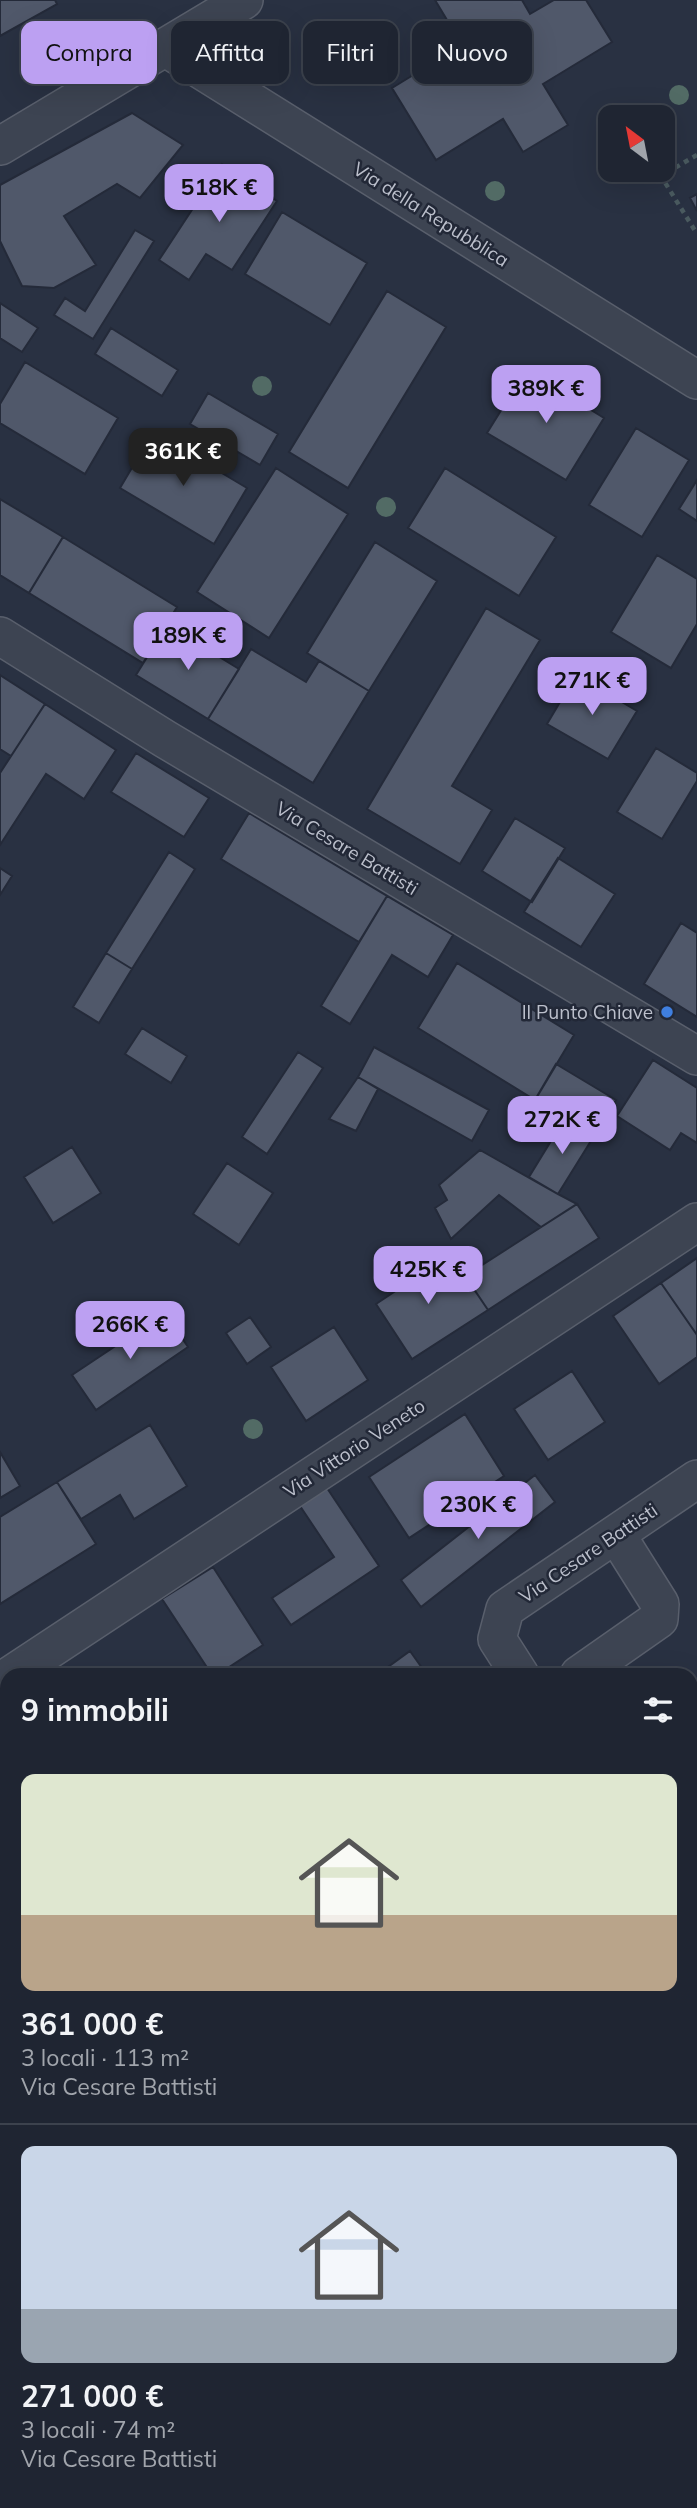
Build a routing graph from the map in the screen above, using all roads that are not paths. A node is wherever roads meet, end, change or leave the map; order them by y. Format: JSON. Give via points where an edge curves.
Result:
{"nodes":[{"id":1,"x":244,"y":0,"type":"edge"},
{"id":2,"x":166,"y":48,"type":"junction"},
{"id":3,"x":0,"y":145,"type":"edge"},
{"id":4,"x":697,"y":380,"type":"edge"},
{"id":5,"x":0,"y":636,"type":"edge"},
{"id":6,"x":697,"y":1056,"type":"edge"},
{"id":7,"x":697,"y":1222,"type":"edge"},
{"id":8,"x":697,"y":1479,"type":"edge"},
{"id":9,"x":616,"y":1534,"type":"junction"},
{"id":10,"x":21,"y":1668,"type":"edge"},
{"id":11,"x":516,"y":1668,"type":"edge"},
{"id":12,"x":589,"y":1668,"type":"edge"}],
"edges":[{"from":1,"to":2,"type":"street"},
{"from":2,"to":3,"type":"street"},
{"from":2,"to":4,"type":"street","name":"Via della Repubblica"},
{"from":5,"to":6,"type":"street","name":"Via Cesare Battisti"},
{"from":7,"to":10,"type":"street","name":"Via Vittorio Veneto"},
{"from":8,"to":9,"type":"street","name":"Via Cesare Battisti"},
{"from":9,"to":11,"type":"street","name":"Via Cesare Battisti","via":[[505,1609],[497,1639]]},
{"from":9,"to":12,"type":"street","via":[[660,1604],[659,1619]]}]}
